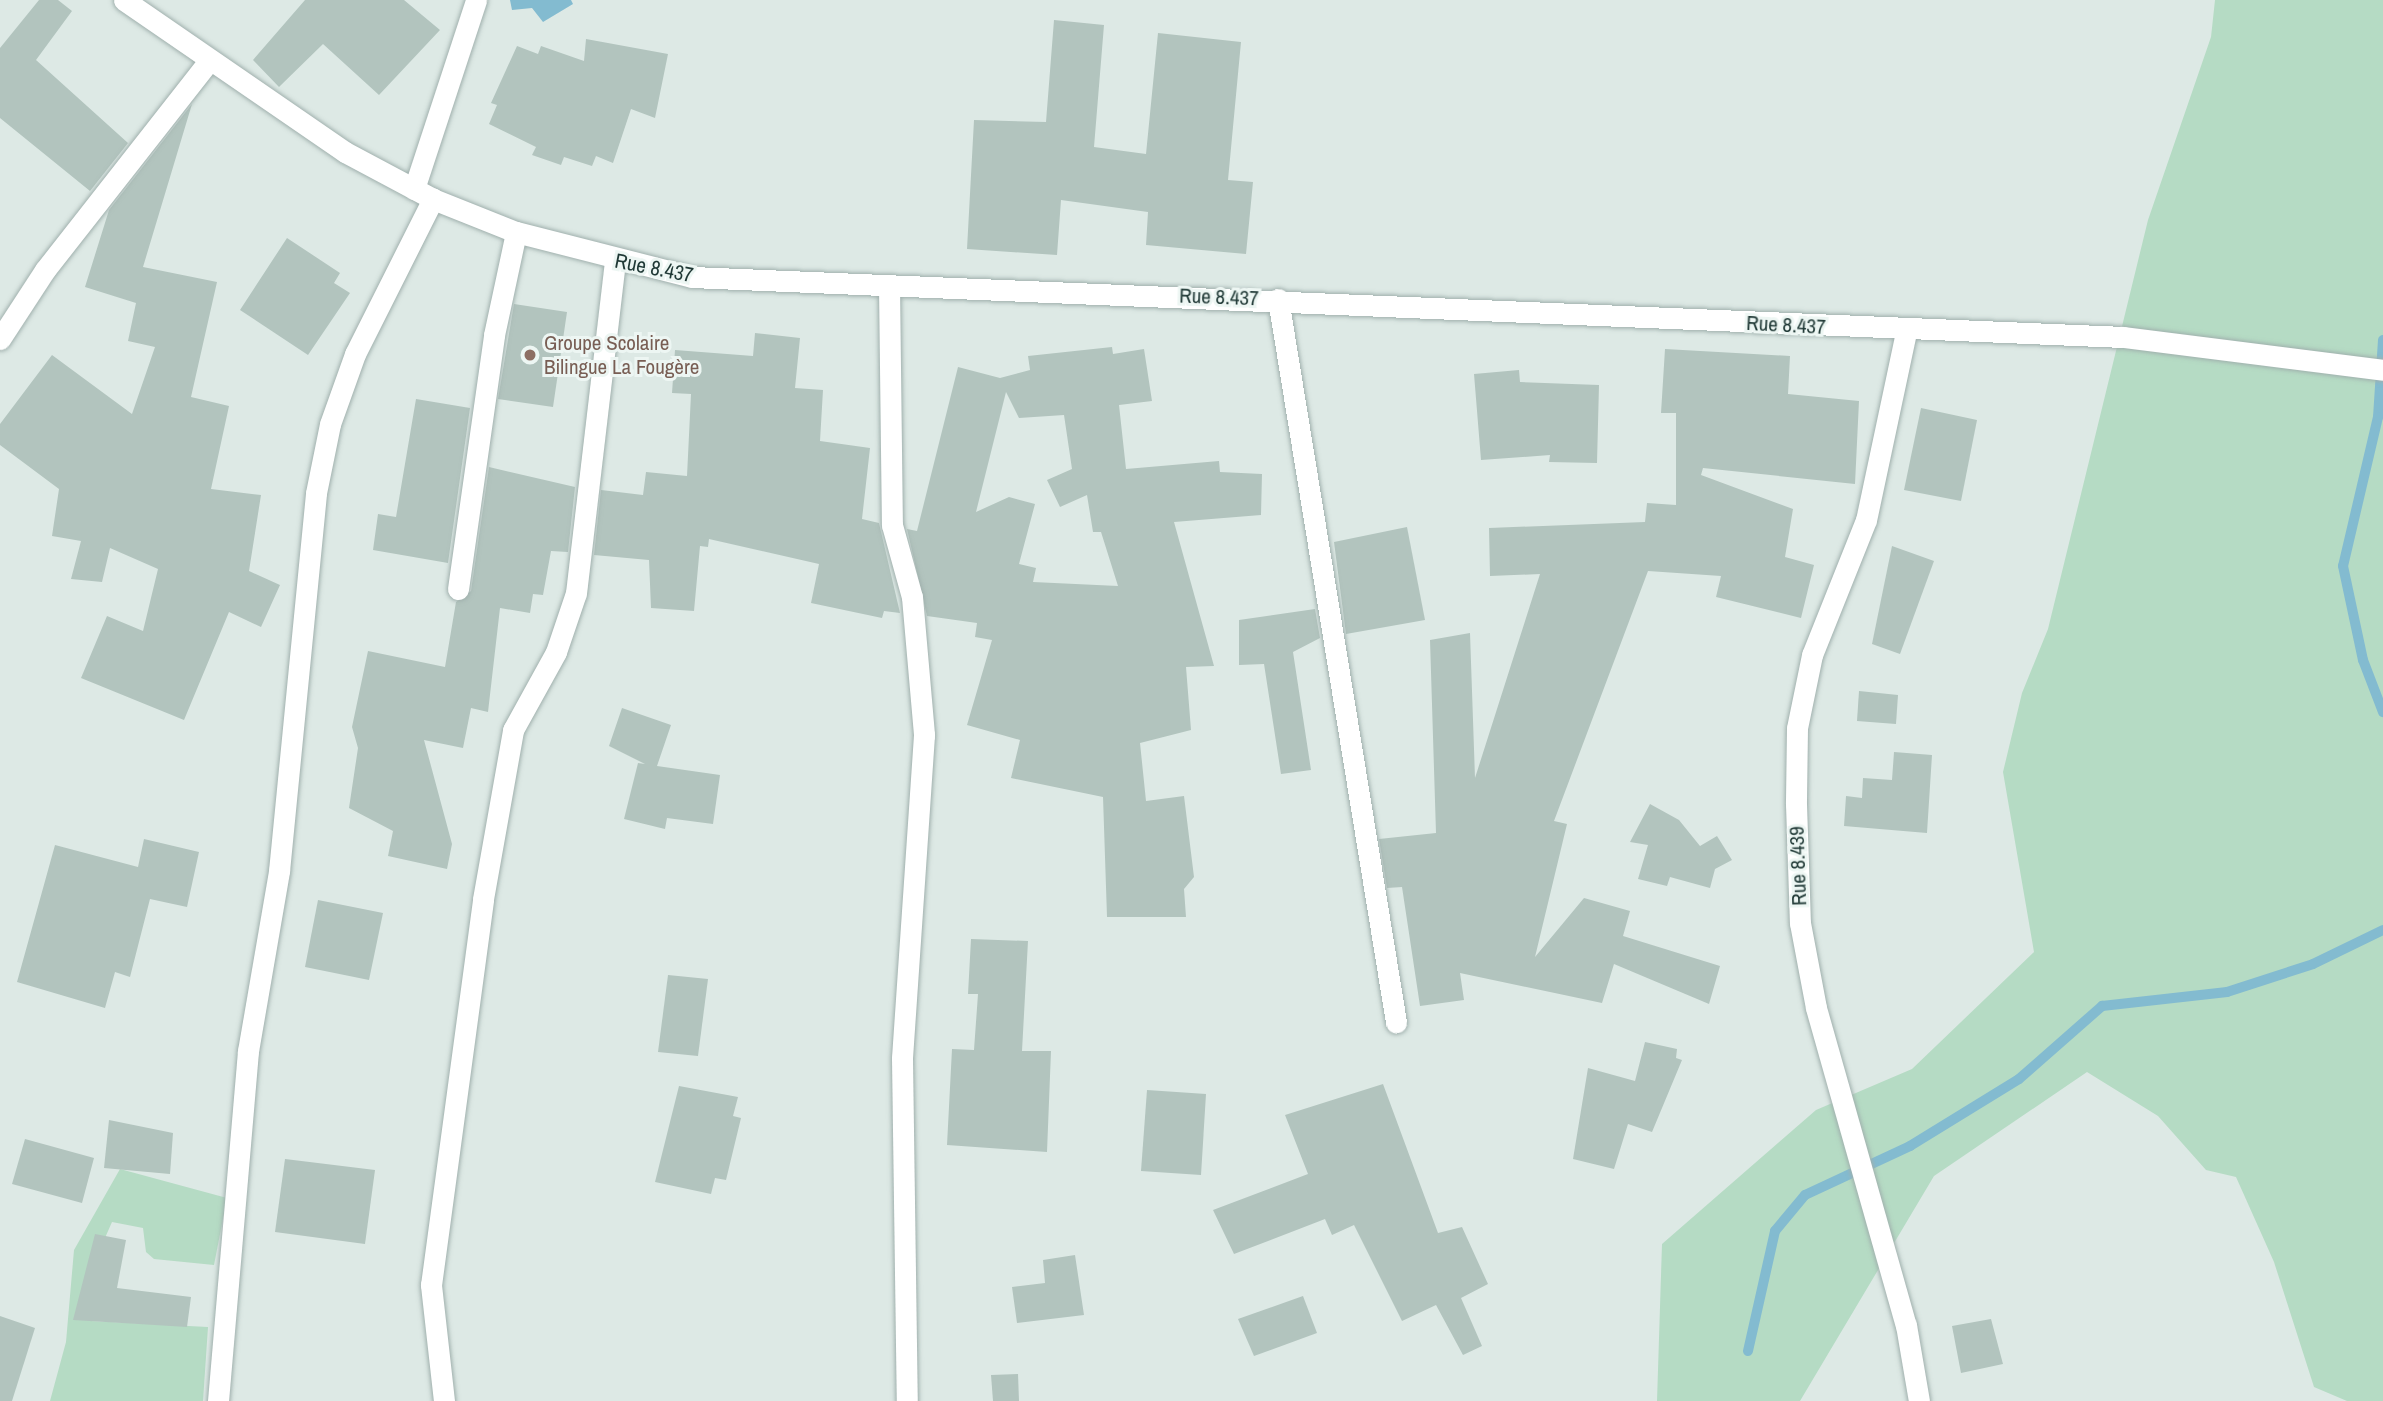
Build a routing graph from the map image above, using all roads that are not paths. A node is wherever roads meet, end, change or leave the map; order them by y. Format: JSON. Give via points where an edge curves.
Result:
{"nodes":[{"id":1,"x":124,"y":0,"type":"edge"},
{"id":2,"x":476,"y":0,"type":"edge"},
{"id":3,"x":208,"y":62,"type":"junction"},
{"id":4,"x":424,"y":194,"type":"junction"},
{"id":5,"x":516,"y":232,"type":"junction"},
{"id":6,"x":615,"y":261,"type":"junction"},
{"id":7,"x":888,"y":285,"type":"junction"},
{"id":8,"x":1278,"y":299,"type":"junction"},
{"id":9,"x":1906,"y":332,"type":"junction"},
{"id":10,"x":0,"y":339,"type":"edge"},
{"id":11,"x":2383,"y":370,"type":"edge"},
{"id":12,"x":458,"y":589,"type":"dead end"},
{"id":13,"x":1396,"y":1021,"type":"dead end"},
{"id":14,"x":218,"y":1401,"type":"edge"},
{"id":15,"x":444,"y":1401,"type":"edge"},
{"id":16,"x":907,"y":1401,"type":"edge"},
{"id":17,"x":1919,"y":1401,"type":"edge"}],
"edges":[{"from":1,"to":3,"type":"street","name":"Rue 8.437"},
{"from":2,"to":4,"type":"street"},
{"from":3,"to":4,"type":"street","name":"Rue 8.437","via":[[345,152]]},
{"from":3,"to":10,"type":"street","via":[[45,270]]},
{"from":4,"to":5,"type":"street","name":"Rue 8.437"},
{"from":4,"to":14,"type":"street","via":[[355,354],[330,424],[316,493],[279,871],[248,1051]]},
{"from":5,"to":6,"type":"street","name":"Rue 8.437"},
{"from":5,"to":12,"type":"street","via":[[494,335]]},
{"from":6,"to":7,"type":"street","name":"Rue 8.437","via":[[692,277]]},
{"from":6,"to":15,"type":"street","via":[[576,593],[556,652],[513,730],[482,899],[431,1285]]},
{"from":7,"to":8,"type":"street","name":"Rue 8.437"},
{"from":7,"to":16,"type":"street","via":[[892,525],[912,597],[924,735],[902,1058]]},
{"from":8,"to":9,"type":"street","name":"Rue 8.437"},
{"from":8,"to":13,"type":"street"},
{"from":9,"to":11,"type":"street","name":"Rue 8.437","via":[[2123,337]]},
{"from":9,"to":17,"type":"street","name":"Rue 8.439","via":[[1866,520],[1812,655],[1797,728],[1800,923],[1860,1175],[1906,1325]]}]}
